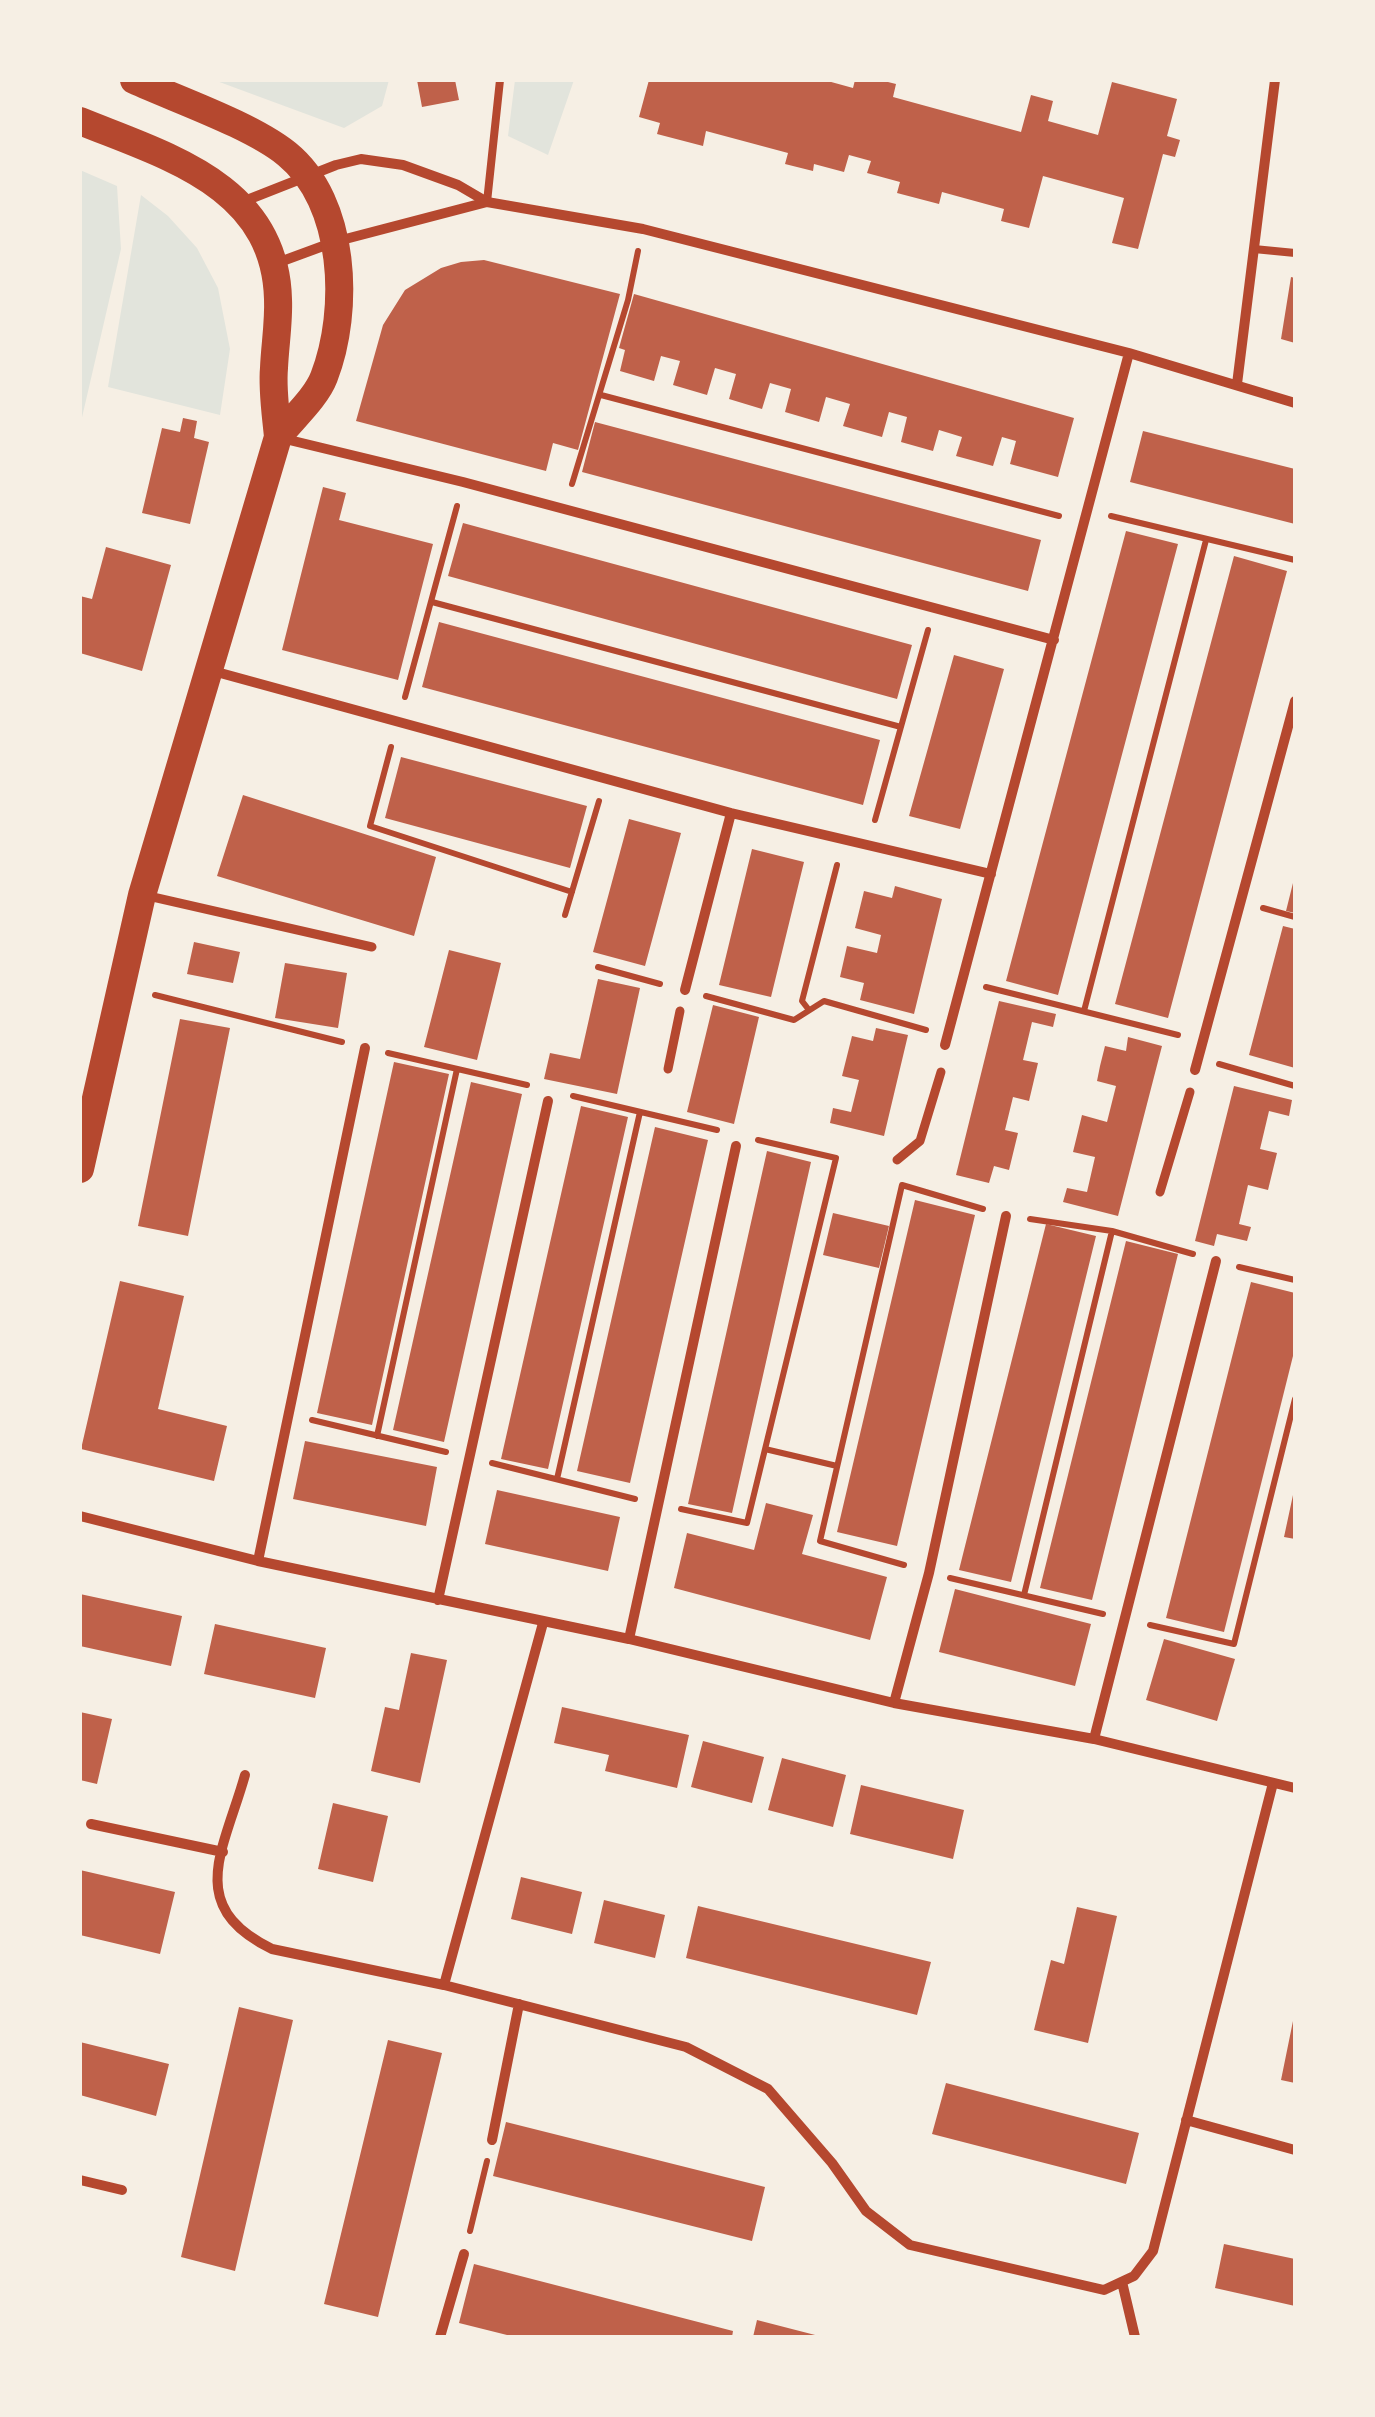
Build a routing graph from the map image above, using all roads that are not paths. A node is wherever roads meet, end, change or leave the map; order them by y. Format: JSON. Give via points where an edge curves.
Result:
{"nodes":[{"id":1,"x":134,"y":80,"type":"edge"},
{"id":2,"x":500,"y":80,"type":"edge"},
{"id":3,"x":1275,"y":80,"type":"edge"},
{"id":4,"x":80,"y":120,"type":"edge"},
{"id":5,"x":308,"y":175,"type":"junction"},
{"id":6,"x":487,"y":202,"type":"junction"},
{"id":7,"x":240,"y":203,"type":"junction"},
{"id":8,"x":334,"y":242,"type":"junction"},
{"id":9,"x":1254,"y":249,"type":"junction"},
{"id":10,"x":1295,"y":254,"type":"edge"},
{"id":11,"x":272,"y":264,"type":"junction"},
{"id":12,"x":1129,"y":353,"type":"junction"},
{"id":13,"x":1237,"y":384,"type":"junction"},
{"id":14,"x":1295,"y":402,"type":"edge"},
{"id":15,"x":278,"y":437,"type":"junction"},
{"id":16,"x":1054,"y":640,"type":"junction"},
{"id":17,"x":209,"y":670,"type":"junction"},
{"id":18,"x":1295,"y":702,"type":"edge"},
{"id":19,"x":731,"y":813,"type":"junction"},
{"id":20,"x":991,"y":874,"type":"junction"},
{"id":21,"x":142,"y":895,"type":"junction"},
{"id":22,"x":372,"y":947,"type":"dead end"},
{"id":23,"x":684,"y":990,"type":"road end"},
{"id":24,"x":680,"y":1010,"type":"dead end"},
{"id":25,"x":946,"y":1040,"type":"road end"},
{"id":26,"x":365,"y":1048,"type":"road end"},
{"id":27,"x":668,"y":1068,"type":"dead end"},
{"id":28,"x":1196,"y":1070,"type":"dead end"},
{"id":29,"x":941,"y":1072,"type":"dead end"},
{"id":30,"x":1190,"y":1092,"type":"dead end"},
{"id":31,"x":548,"y":1102,"type":"dead end"},
{"id":32,"x":736,"y":1146,"type":"dead end"},
{"id":33,"x":897,"y":1160,"type":"dead end"},
{"id":34,"x":80,"y":1169,"type":"edge"},
{"id":35,"x":1160,"y":1192,"type":"dead end"},
{"id":36,"x":1006,"y":1216,"type":"road end"},
{"id":37,"x":1216,"y":1261,"type":"road end"},
{"id":38,"x":80,"y":1516,"type":"edge"},
{"id":39,"x":258,"y":1560,"type":"junction"},
{"id":40,"x":438,"y":1600,"type":"junction"},
{"id":41,"x":544,"y":1623,"type":"junction"},
{"id":42,"x":629,"y":1639,"type":"junction"},
{"id":43,"x":894,"y":1702,"type":"junction"},
{"id":44,"x":1094,"y":1740,"type":"junction"},
{"id":45,"x":245,"y":1775,"type":"dead end"},
{"id":46,"x":1273,"y":1783,"type":"junction"},
{"id":47,"x":1295,"y":1788,"type":"edge"},
{"id":48,"x":91,"y":1824,"type":"dead end"},
{"id":49,"x":223,"y":1852,"type":"junction"},
{"id":50,"x":444,"y":1985,"type":"junction"},
{"id":51,"x":519,"y":2004,"type":"junction"},
{"id":52,"x":1186,"y":2120,"type":"junction"},
{"id":53,"x":492,"y":2140,"type":"road end"},
{"id":54,"x":1295,"y":2150,"type":"edge"},
{"id":55,"x":80,"y":2180,"type":"edge"},
{"id":56,"x":122,"y":2190,"type":"dead end"},
{"id":57,"x":464,"y":2254,"type":"road end"},
{"id":58,"x":1122,"y":2282,"type":"junction"},
{"id":59,"x":440,"y":2337,"type":"edge"},
{"id":60,"x":1135,"y":2337,"type":"edge"}],
"edges":[{"from":1,"to":5,"type":"highway","via":[[264,139]]},
{"from":2,"to":6,"type":"lane"},
{"from":3,"to":9,"type":"street"},
{"from":4,"to":7,"type":"highway","via":[[186,164]]},
{"from":5,"to":6,"type":"street","via":[[362,160],[402,165]]},
{"from":5,"to":7,"type":"street"},
{"from":5,"to":8,"type":"highway"},
{"from":6,"to":8,"type":"street"},
{"from":6,"to":12,"type":"street","via":[[643,229]]},
{"from":7,"to":11,"type":"highway"},
{"from":8,"to":11,"type":"street"},
{"from":8,"to":15,"type":"highway","via":[[337,326],[330,359],[323,381]]},
{"from":9,"to":10,"type":"lane"},
{"from":9,"to":13,"type":"street"},
{"from":11,"to":15,"type":"highway"},
{"from":12,"to":13,"type":"street"},
{"from":12,"to":16,"type":"street"},
{"from":13,"to":14,"type":"street"},
{"from":15,"to":16,"type":"street"},
{"from":15,"to":17,"type":"highway"},
{"from":16,"to":20,"type":"street"},
{"from":17,"to":19,"type":"street"},
{"from":17,"to":21,"type":"highway"},
{"from":18,"to":28,"type":"street"},
{"from":19,"to":20,"type":"street"},
{"from":19,"to":23,"type":"street"},
{"from":20,"to":25,"type":"street"},
{"from":21,"to":22,"type":"street"},
{"from":21,"to":34,"type":"highway"},
{"from":24,"to":27,"type":"street"},
{"from":26,"to":39,"type":"street"},
{"from":29,"to":33,"type":"street","via":[[920,1141]]},
{"from":30,"to":35,"type":"street"},
{"from":31,"to":40,"type":"street"},
{"from":32,"to":42,"type":"street"},
{"from":36,"to":43,"type":"street"},
{"from":37,"to":44,"type":"street"},
{"from":38,"to":39,"type":"street"},
{"from":39,"to":40,"type":"street"},
{"from":40,"to":41,"type":"street"},
{"from":41,"to":42,"type":"street"},
{"from":41,"to":50,"type":"street"},
{"from":42,"to":43,"type":"street"},
{"from":43,"to":44,"type":"street"},
{"from":44,"to":46,"type":"street"},
{"from":45,"to":49,"type":"street"},
{"from":46,"to":47,"type":"street"},
{"from":46,"to":52,"type":"street"},
{"from":48,"to":49,"type":"street"},
{"from":49,"to":50,"type":"street","via":[[214,1885],[226,1915],[247,1937],[272,1949]]},
{"from":50,"to":51,"type":"street"},
{"from":51,"to":53,"type":"street"},
{"from":51,"to":58,"type":"street","via":[[686,2047],[768,2088],[866,2211],[910,2245],[1104,2290]]},
{"from":52,"to":54,"type":"street"},
{"from":52,"to":58,"type":"street","via":[[1153,2250]]},
{"from":55,"to":56,"type":"street"},
{"from":57,"to":59,"type":"street"},
{"from":58,"to":60,"type":"street"}]}
